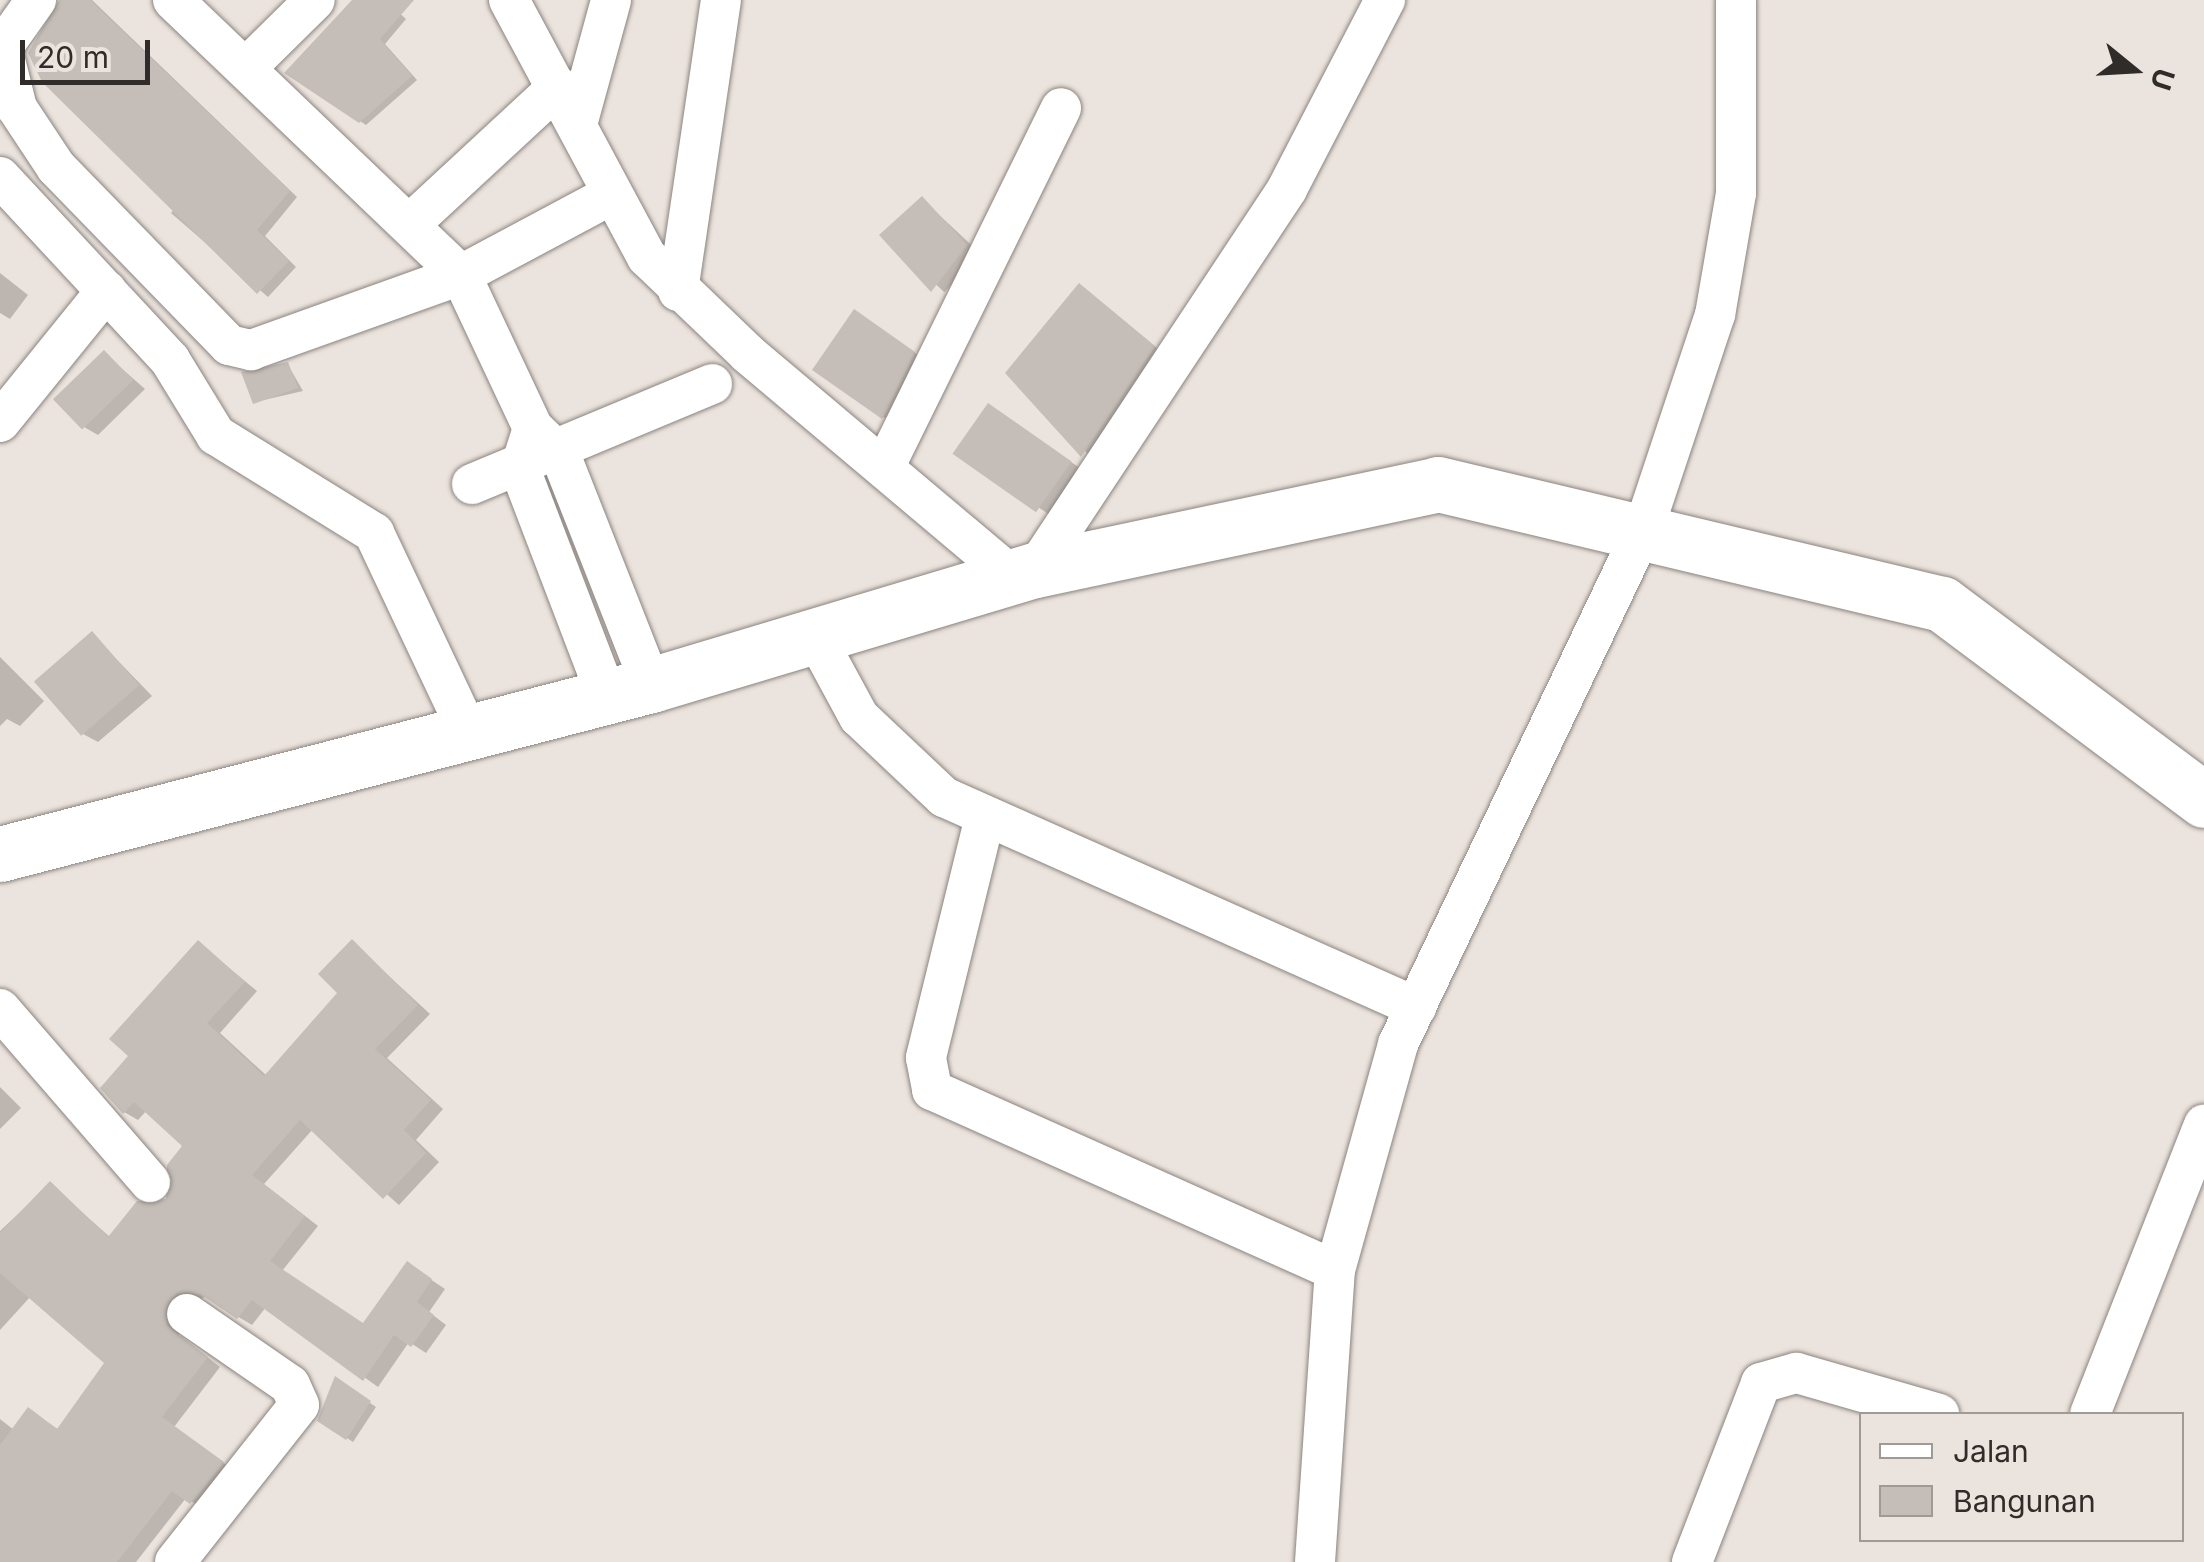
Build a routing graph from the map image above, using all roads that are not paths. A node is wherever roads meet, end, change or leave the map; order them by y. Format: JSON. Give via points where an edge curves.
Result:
{"nodes":[{"id":1,"x":36,"y":0,"type":"edge"},
{"id":2,"x":173,"y":0,"type":"edge"},
{"id":3,"x":315,"y":0,"type":"edge"},
{"id":4,"x":509,"y":0,"type":"edge"},
{"id":5,"x":610,"y":0,"type":"edge"},
{"id":6,"x":721,"y":0,"type":"edge"},
{"id":7,"x":1385,"y":0,"type":"edge"},
{"id":8,"x":1736,"y":0,"type":"edge"},
{"id":9,"x":246,"y":67,"type":"junction"},
{"id":10,"x":568,"y":104,"type":"junction"},
{"id":11,"x":1062,"y":108,"type":"dead end"},
{"id":12,"x":0,"y":178,"type":"edge"},
{"id":13,"x":609,"y":196,"type":"junction"},
{"id":14,"x":410,"y":224,"type":"junction"},
{"id":15,"x":461,"y":275,"type":"junction"},
{"id":16,"x":106,"y":291,"type":"junction"},
{"id":17,"x":678,"y":291,"type":"junction"},
{"id":18,"x":712,"y":384,"type":"dead end"},
{"id":19,"x":0,"y":422,"type":"edge"},
{"id":20,"x":547,"y":441,"type":"junction"},
{"id":21,"x":884,"y":468,"type":"junction"},
{"id":22,"x":520,"y":469,"type":"junction"},
{"id":23,"x":472,"y":484,"type":"dead end"},
{"id":24,"x":1644,"y":528,"type":"junction"},
{"id":25,"x":1024,"y":574,"type":"junction"},
{"id":26,"x":815,"y":636,"type":"junction"},
{"id":27,"x":629,"y":691,"type":"junction"},
{"id":28,"x":469,"y":734,"type":"junction"},
{"id":29,"x":2204,"y":800,"type":"edge"},
{"id":30,"x":985,"y":817,"type":"junction"},
{"id":31,"x":0,"y":854,"type":"edge"},
{"id":32,"x":1416,"y":1007,"type":"junction"},
{"id":33,"x":0,"y":1008,"type":"edge"},
{"id":34,"x":2204,"y":1126,"type":"edge"},
{"id":35,"x":150,"y":1182,"type":"dead end"},
{"id":36,"x":1335,"y":1270,"type":"junction"},
{"id":37,"x":186,"y":1314,"type":"dead end"},
{"id":38,"x":1932,"y":1412,"type":"edge"},
{"id":39,"x":2091,"y":1412,"type":"edge"},
{"id":40,"x":175,"y":1562,"type":"edge"},
{"id":41,"x":1314,"y":1562,"type":"edge"},
{"id":42,"x":1692,"y":1562,"type":"edge"}],
"edges":[{"from":1,"to":15,"type":"street","via":[[2,48],[17,108],[56,167],[214,335],[251,350]]},
{"from":2,"to":9,"type":"street"},
{"from":3,"to":9,"type":"street"},
{"from":4,"to":10,"type":"street"},
{"from":5,"to":10,"type":"street"},
{"from":6,"to":17,"type":"street"},
{"from":7,"to":25,"type":"street","via":[[1287,189]]},
{"from":8,"to":24,"type":"street","via":[[1736,193],[1715,315]]},
{"from":9,"to":14,"type":"street"},
{"from":10,"to":13,"type":"street"},
{"from":10,"to":14,"type":"street"},
{"from":11,"to":21,"type":"street"},
{"from":12,"to":16,"type":"street"},
{"from":13,"to":15,"type":"street"},
{"from":13,"to":17,"type":"street"},
{"from":14,"to":15,"type":"street"},
{"from":15,"to":20,"type":"street"},
{"from":16,"to":19,"type":"street"},
{"from":16,"to":28,"type":"street","via":[[170,360],[216,435],[374,534]]},
{"from":17,"to":21,"type":"street"},
{"from":18,"to":20,"type":"street"},
{"from":20,"to":22,"type":"street"},
{"from":20,"to":27,"type":"street"},
{"from":21,"to":25,"type":"street"},
{"from":22,"to":23,"type":"street"},
{"from":22,"to":27,"type":"street"},
{"from":24,"to":25,"type":"street","via":[[1438,484]]},
{"from":24,"to":29,"type":"street","via":[[1942,604]]},
{"from":24,"to":32,"type":"street"},
{"from":25,"to":26,"type":"street"},
{"from":26,"to":27,"type":"street"},
{"from":26,"to":30,"type":"street","via":[[859,717],[894,758]]},
{"from":27,"to":28,"type":"street"},
{"from":28,"to":31,"type":"street"},
{"from":30,"to":32,"type":"street"},
{"from":30,"to":36,"type":"street","via":[[926,1058],[932,1090]]},
{"from":32,"to":36,"type":"street"},
{"from":33,"to":35,"type":"street"},
{"from":34,"to":39,"type":"street"},
{"from":36,"to":41,"type":"street"},
{"from":37,"to":40,"type":"street","via":[[290,1385],[299,1406]]},
{"from":38,"to":42,"type":"street","via":[[1797,1373],[1761,1382]]}]}
